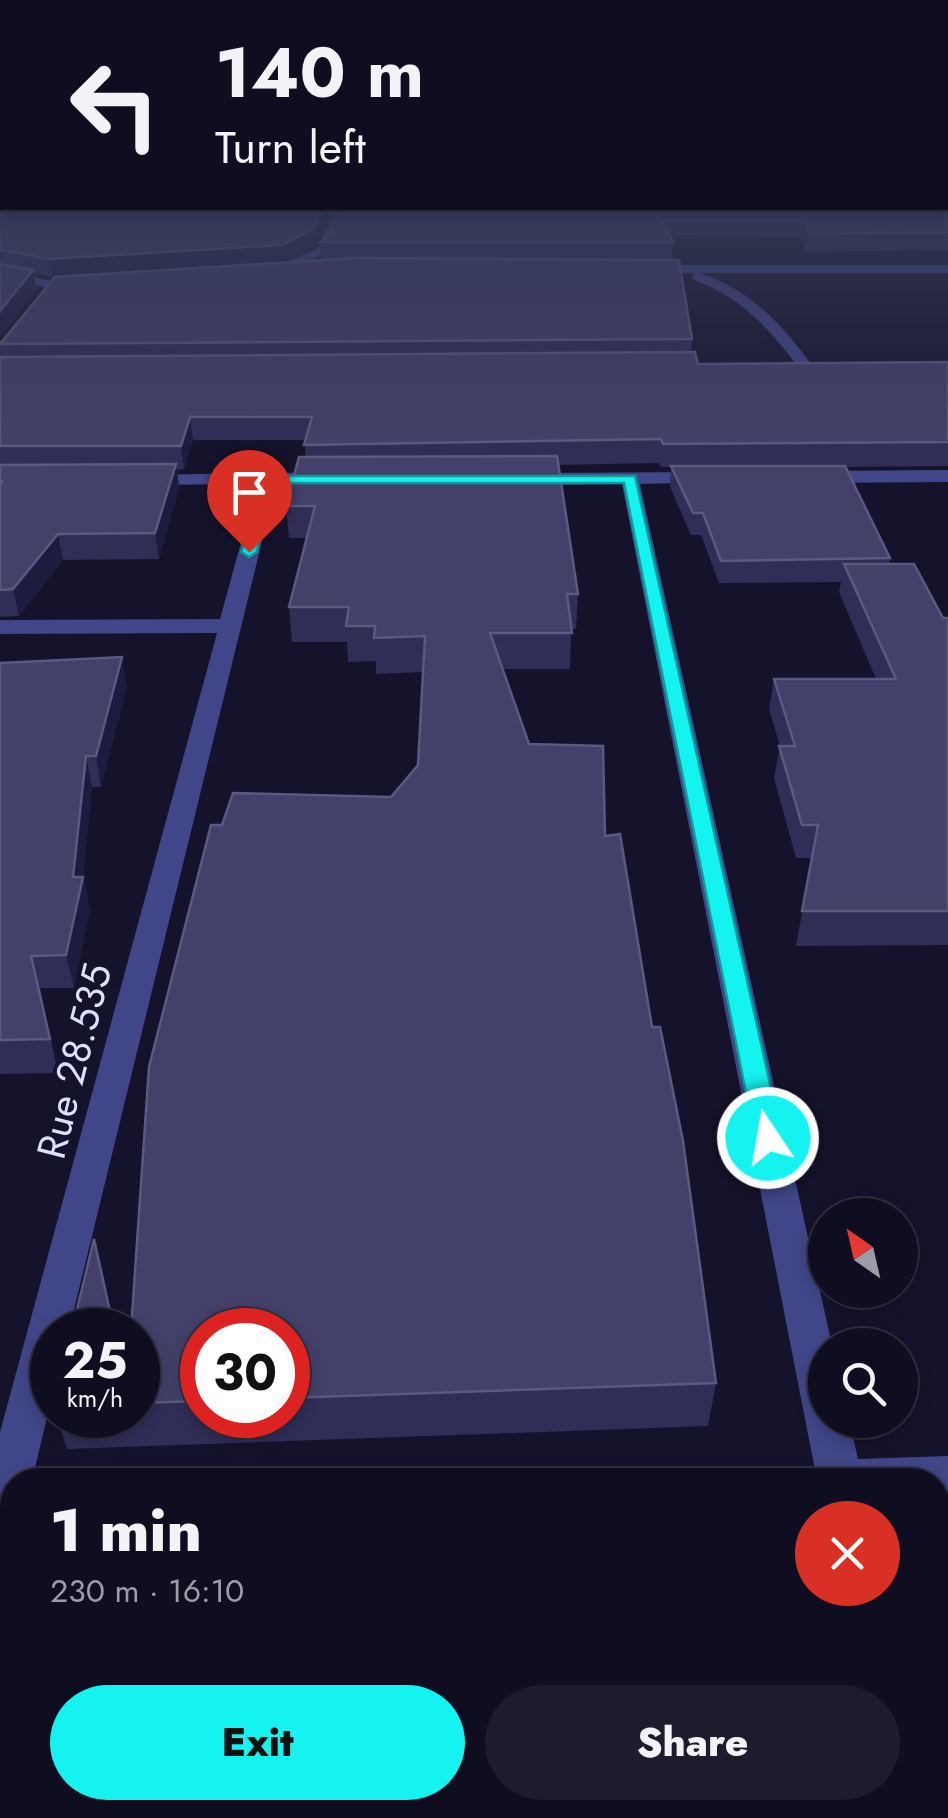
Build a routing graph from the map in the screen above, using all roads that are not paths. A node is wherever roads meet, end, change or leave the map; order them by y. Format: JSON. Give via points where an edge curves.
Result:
{"nodes":[{"id":1,"x":18,"y":278,"type":"edge"},
{"id":2,"x":696,"y":278,"type":"edge"},
{"id":3,"x":106,"y":280,"type":"edge"},
{"id":4,"x":52,"y":285,"type":"junction"},
{"id":5,"x":42,"y":298,"type":"edge"},
{"id":6,"x":784,"y":364,"type":"edge"},
{"id":7,"x":803,"y":364,"type":"junction"},
{"id":8,"x":821,"y":364,"type":"edge"},
{"id":9,"x":948,"y":476,"type":"edge"},
{"id":10,"x":789,"y":477,"type":"edge"},
{"id":11,"x":268,"y":478,"type":"junction"},
{"id":12,"x":344,"y":478,"type":"edge"},
{"id":13,"x":497,"y":478,"type":"edge"},
{"id":14,"x":730,"y":478,"type":"edge"},
{"id":15,"x":630,"y":479,"type":"junction"},
{"id":16,"x":115,"y":480,"type":"edge"},
{"id":17,"x":230,"y":626,"type":"junction"},
{"id":18,"x":0,"y":627,"type":"edge"},
{"id":19,"x":808,"y":1329,"type":"edge"},
{"id":20,"x":832,"y":1438,"type":"edge"},
{"id":21,"x":15,"y":1468,"type":"edge"},
{"id":22,"x":840,"y":1468,"type":"edge"}],
"edges":[{"from":1,"to":4,"type":"street"},
{"from":2,"to":7,"type":"street","via":[[748,298]]},
{"from":3,"to":4,"type":"street"},
{"from":4,"to":5,"type":"street"},
{"from":6,"to":7,"type":"street"},
{"from":7,"to":8,"type":"street"},
{"from":9,"to":10,"type":"street"},
{"from":11,"to":12,"type":"street"},
{"from":11,"to":16,"type":"street"},
{"from":11,"to":17,"type":"street","name":"Rue 28.535"},
{"from":13,"to":15,"type":"street"},
{"from":14,"to":15,"type":"street"},
{"from":15,"to":19,"type":"street"},
{"from":17,"to":18,"type":"street"},
{"from":17,"to":21,"type":"street","name":"Rue 28.535"},
{"from":20,"to":22,"type":"street"}]}
